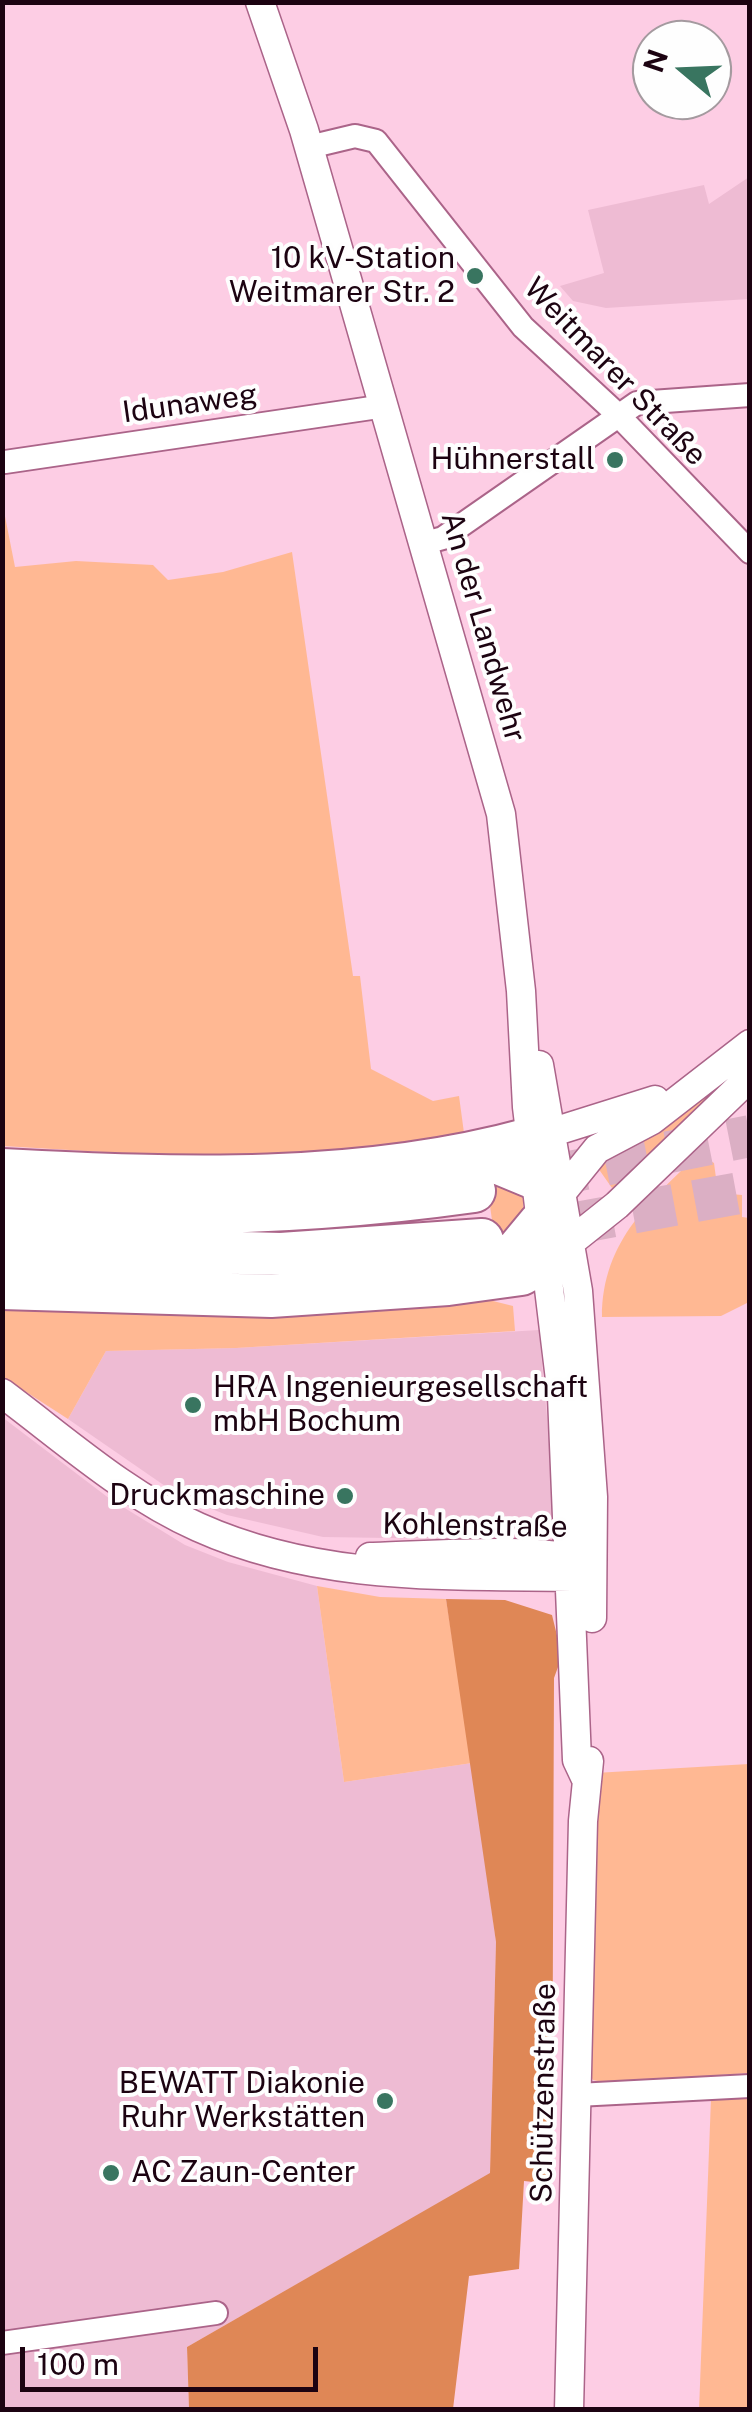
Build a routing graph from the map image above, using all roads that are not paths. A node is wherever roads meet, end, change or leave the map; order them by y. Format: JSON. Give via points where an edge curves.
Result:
{"nodes":[{"id":1,"x":260,"y":2,"type":"edge"},
{"id":2,"x":309,"y":147,"type":"junction"},
{"id":3,"x":750,"y":395,"type":"edge"},
{"id":4,"x":384,"y":406,"type":"junction"},
{"id":5,"x":616,"y":413,"type":"junction"},
{"id":6,"x":5,"y":462,"type":"edge"},
{"id":7,"x":425,"y":543,"type":"junction"},
{"id":8,"x":750,"y":552,"type":"edge"},
{"id":9,"x":750,"y":1044,"type":"edge"},
{"id":10,"x":715,"y":1072,"type":"junction"},
{"id":11,"x":750,"y":1076,"type":"edge"},
{"id":12,"x":2,"y":1170,"type":"edge"},
{"id":13,"x":476,"y":1172,"type":"junction"},
{"id":14,"x":548,"y":1196,"type":"junction"},
{"id":15,"x":617,"y":1206,"type":"junction"},
{"id":16,"x":2,"y":1207,"type":"edge"},
{"id":17,"x":2,"y":1246,"type":"edge"},
{"id":18,"x":489,"y":1258,"type":"junction"},
{"id":19,"x":2,"y":1288,"type":"edge"},
{"id":20,"x":2,"y":1393,"type":"edge"},
{"id":21,"x":578,"y":1566,"type":"junction"},
{"id":22,"x":750,"y":2086,"type":"edge"},
{"id":23,"x":578,"y":2095,"type":"junction"},
{"id":24,"x":216,"y":2314,"type":"dead end"},
{"id":25,"x":2,"y":2343,"type":"edge"},
{"id":26,"x":570,"y":2410,"type":"edge"}],
"edges":[{"from":1,"to":2,"type":"street","name":"An der Landwehr"},
{"from":2,"to":4,"type":"street","name":"An der Landwehr"},
{"from":2,"to":5,"type":"street","name":"Weitmarer Straße","via":[[356,136],[376,141],[524,327]]},
{"from":3,"to":5,"type":"street","via":[[636,402]]},
{"from":4,"to":6,"type":"street","name":"Idunaweg"},
{"from":4,"to":7,"type":"street","name":"An der Landwehr"},
{"from":5,"to":7,"type":"street","via":[[443,538]]},
{"from":5,"to":8,"type":"street","name":"Weitmarer Straße"},
{"from":7,"to":14,"type":"street","name":"An der Landwehr","via":[[494,776]]},
{"from":9,"to":10,"type":"street"},
{"from":10,"to":14,"type":"street","via":[[652,1120],[597,1150]]},
{"from":10,"to":14,"type":"street","via":[[640,1107]]},
{"from":11,"to":15,"type":"street"},
{"from":12,"to":13,"type":"highway","via":[[134,1177]]},
{"from":13,"to":14,"type":"highway"},
{"from":13,"to":16,"type":"highway","via":[[338,1209]]},
{"from":14,"to":15,"type":"street"},
{"from":14,"to":15,"type":"street"},
{"from":14,"to":18,"type":"highway"},
{"from":14,"to":21,"type":"street","name":"Schützenstraße"},
{"from":17,"to":18,"type":"highway"},
{"from":18,"to":19,"type":"highway","via":[[271,1296]]},
{"from":20,"to":21,"type":"street","name":"Kohlenstraße","via":[[135,1492],[198,1527],[265,1551],[334,1562],[345,1570],[420,1577]]},
{"from":21,"to":23,"type":"street","name":"Schützenstraße","via":[[590,1760]]},
{"from":22,"to":23,"type":"street"},
{"from":23,"to":26,"type":"street","name":"Schützenstraße"},
{"from":24,"to":25,"type":"street"}]}
